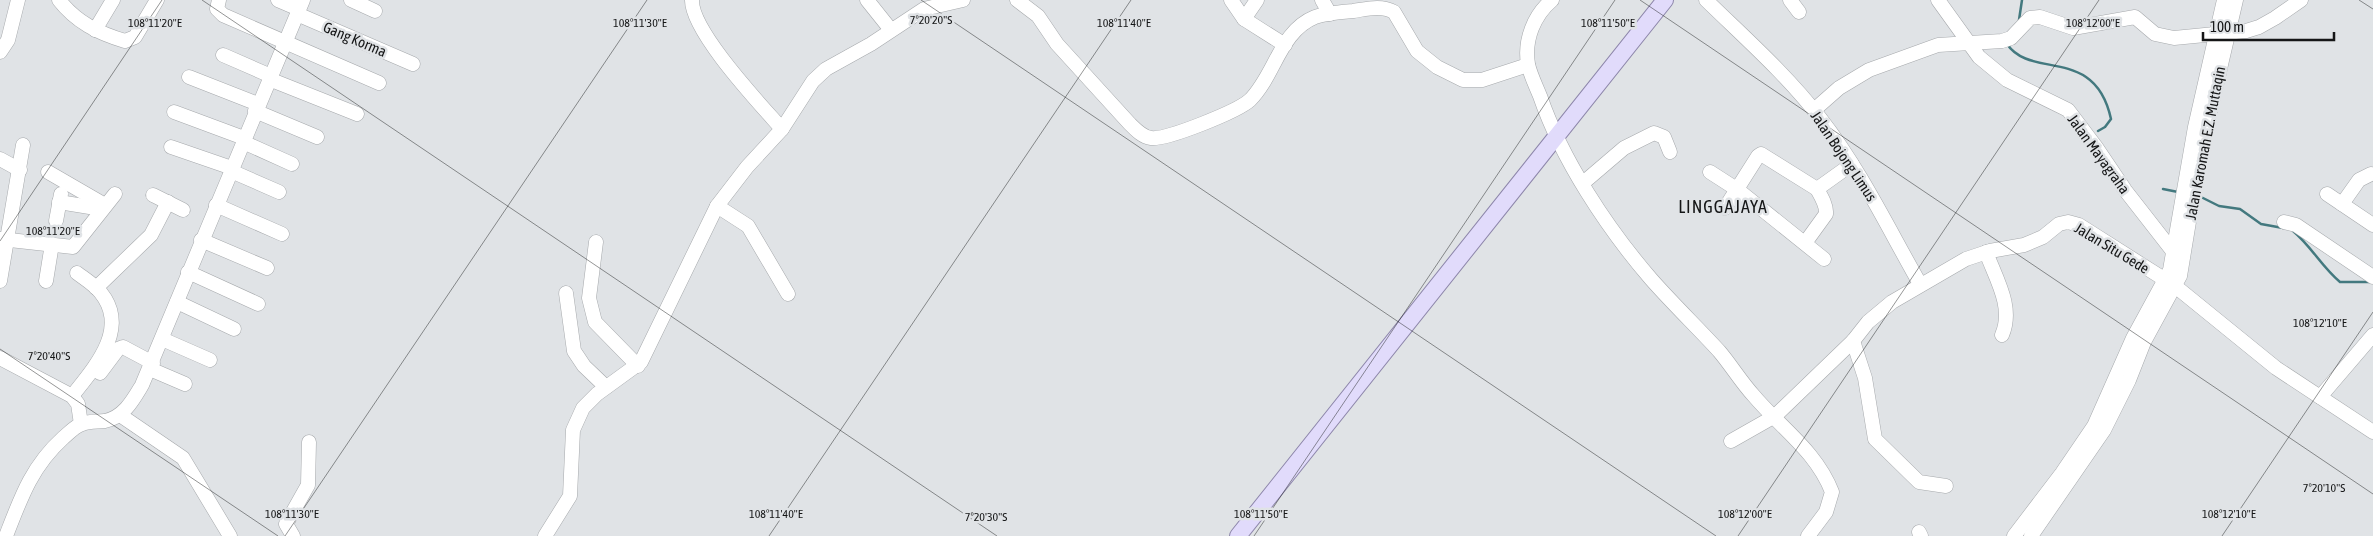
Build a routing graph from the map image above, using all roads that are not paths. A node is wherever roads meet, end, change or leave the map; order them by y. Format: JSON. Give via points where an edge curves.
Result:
{"nodes":[{"id":1,"x":18,"y":0,"type":"edge"},
{"id":2,"x":113,"y":0,"type":"edge"},
{"id":3,"x":157,"y":0,"type":"edge"},
{"id":4,"x":219,"y":0,"type":"edge"},
{"id":5,"x":278,"y":0,"type":"edge"},
{"id":6,"x":350,"y":0,"type":"edge"},
{"id":7,"x":692,"y":0,"type":"edge"},
{"id":8,"x":868,"y":0,"type":"edge"},
{"id":9,"x":963,"y":0,"type":"edge"},
{"id":10,"x":1017,"y":0,"type":"edge"},
{"id":11,"x":1231,"y":0,"type":"edge"},
{"id":12,"x":1257,"y":0,"type":"edge"},
{"id":13,"x":1322,"y":0,"type":"edge"},
{"id":14,"x":1552,"y":0,"type":"edge"},
{"id":15,"x":1665,"y":0,"type":"edge"},
{"id":16,"x":1706,"y":0,"type":"edge"},
{"id":17,"x":1790,"y":0,"type":"edge"},
{"id":18,"x":1938,"y":0,"type":"edge"},
{"id":19,"x":2224,"y":0,"type":"edge"},
{"id":20,"x":2236,"y":0,"type":"edge"},
{"id":21,"x":2300,"y":0,"type":"edge"},
{"id":22,"x":60,"y":1,"type":"edge"},
{"id":23,"x":1379,"y":4,"type":"edge"},
{"id":24,"x":1538,"y":5,"type":"edge"},
{"id":25,"x":300,"y":8,"type":"edge"},
{"id":26,"x":375,"y":11,"type":"dead end"},
{"id":27,"x":1798,"y":12,"type":"dead end"},
{"id":28,"x":1330,"y":14,"type":"junction"},
{"id":29,"x":1244,"y":19,"type":"junction"},
{"id":30,"x":95,"y":30,"type":"junction"},
{"id":31,"x":890,"y":30,"type":"junction"},
{"id":32,"x":2222,"y":33,"type":"junction"},
{"id":33,"x":285,"y":41,"type":"junction"},
{"id":34,"x":1970,"y":43,"type":"junction"},
{"id":35,"x":1285,"y":45,"type":"junction"},
{"id":36,"x":0,"y":52,"type":"edge"},
{"id":37,"x":223,"y":55,"type":"dead end"},
{"id":38,"x":413,"y":64,"type":"dead end"},
{"id":39,"x":1528,"y":65,"type":"junction"},
{"id":40,"x":188,"y":77,"type":"dead end"},
{"id":41,"x":270,"y":78,"type":"junction"},
{"id":42,"x":379,"y":83,"type":"dead end"},
{"id":43,"x":257,"y":108,"type":"junction"},
{"id":44,"x":1814,"y":110,"type":"junction"},
{"id":45,"x":174,"y":112,"type":"dead end"},
{"id":46,"x":357,"y":114,"type":"dead end"},
{"id":47,"x":782,"y":129,"type":"junction"},
{"id":48,"x":1556,"y":136,"type":"junction"},
{"id":49,"x":317,"y":137,"type":"dead end"},
{"id":50,"x":243,"y":140,"type":"junction"},
{"id":51,"x":23,"y":145,"type":"dead end"},
{"id":52,"x":171,"y":147,"type":"dead end"},
{"id":53,"x":1670,"y":152,"type":"dead end"},
{"id":54,"x":0,"y":158,"type":"edge"},
{"id":55,"x":292,"y":164,"type":"dead end"},
{"id":56,"x":1854,"y":167,"type":"junction"},
{"id":57,"x":20,"y":170,"type":"junction"},
{"id":58,"x":231,"y":170,"type":"junction"},
{"id":59,"x":2372,"y":171,"type":"edge"},
{"id":60,"x":48,"y":172,"type":"dead end"},
{"id":61,"x":1710,"y":172,"type":"dead end"},
{"id":62,"x":63,"y":181,"type":"junction"},
{"id":63,"x":1583,"y":183,"type":"junction"},
{"id":64,"x":1738,"y":190,"type":"junction"},
{"id":65,"x":1818,"y":191,"type":"junction"},
{"id":66,"x":279,"y":192,"type":"dead end"},
{"id":67,"x":115,"y":194,"type":"dead end"},
{"id":68,"x":2327,"y":194,"type":"dead end"},
{"id":69,"x":153,"y":195,"type":"dead end"},
{"id":70,"x":2187,"y":198,"type":"junction"},
{"id":71,"x":59,"y":202,"type":"junction"},
{"id":72,"x":168,"y":202,"type":"junction"},
{"id":73,"x":2342,"y":204,"type":"junction"},
{"id":74,"x":216,"y":205,"type":"junction"},
{"id":75,"x":717,"y":206,"type":"junction"},
{"id":76,"x":104,"y":207,"type":"junction"},
{"id":77,"x":1725,"y":208,"type":"dead end"},
{"id":78,"x":183,"y":210,"type":"dead end"},
{"id":79,"x":56,"y":221,"type":"dead end"},
{"id":80,"x":2284,"y":222,"type":"dead end"},
{"id":81,"x":2373,"y":225,"type":"edge"},
{"id":82,"x":282,"y":234,"type":"dead end"},
{"id":83,"x":4,"y":239,"type":"edge"},
{"id":84,"x":201,"y":240,"type":"junction"},
{"id":85,"x":596,"y":242,"type":"dead end"},
{"id":86,"x":1805,"y":243,"type":"junction"},
{"id":87,"x":52,"y":244,"type":"junction"},
{"id":88,"x":2173,"y":251,"type":"junction"},
{"id":89,"x":1986,"y":252,"type":"junction"},
{"id":90,"x":1824,"y":259,"type":"dead end"},
{"id":91,"x":2183,"y":263,"type":"junction"},
{"id":92,"x":267,"y":268,"type":"dead end"},
{"id":93,"x":188,"y":272,"type":"junction"},
{"id":94,"x":77,"y":273,"type":"dead end"},
{"id":95,"x":2373,"y":277,"type":"edge"},
{"id":96,"x":0,"y":281,"type":"edge"},
{"id":97,"x":46,"y":281,"type":"dead end"},
{"id":98,"x":2170,"y":283,"type":"junction"},
{"id":99,"x":1920,"y":284,"type":"junction"},
{"id":100,"x":96,"y":288,"type":"junction"},
{"id":101,"x":566,"y":293,"type":"dead end"},
{"id":102,"x":788,"y":294,"type":"dead end"},
{"id":103,"x":176,"y":302,"type":"junction"},
{"id":104,"x":258,"y":304,"type":"dead end"},
{"id":105,"x":234,"y":329,"type":"dead end"},
{"id":106,"x":2002,"y":335,"type":"dead end"},
{"id":107,"x":2373,"y":335,"type":"edge"},
{"id":108,"x":162,"y":340,"type":"junction"},
{"id":109,"x":1853,"y":341,"type":"junction"},
{"id":110,"x":0,"y":358,"type":"edge"},
{"id":111,"x":210,"y":360,"type":"dead end"},
{"id":112,"x":152,"y":366,"type":"junction"},
{"id":113,"x":638,"y":366,"type":"junction"},
{"id":114,"x":185,"y":384,"type":"dead end"},
{"id":115,"x":606,"y":387,"type":"junction"},
{"id":116,"x":2320,"y":397,"type":"junction"},
{"id":117,"x":75,"y":400,"type":"junction"},
{"id":118,"x":120,"y":415,"type":"junction"},
{"id":119,"x":1775,"y":416,"type":"junction"},
{"id":120,"x":81,"y":424,"type":"junction"},
{"id":121,"x":2373,"y":432,"type":"edge"},
{"id":122,"x":309,"y":442,"type":"dead end"},
{"id":123,"x":1731,"y":442,"type":"dead end"},
{"id":124,"x":1946,"y":486,"type":"dead end"},
{"id":125,"x":6,"y":536,"type":"edge"},
{"id":126,"x":230,"y":536,"type":"edge"},
{"id":127,"x":294,"y":536,"type":"edge"},
{"id":128,"x":546,"y":536,"type":"edge"},
{"id":129,"x":1238,"y":536,"type":"edge"},
{"id":130,"x":1808,"y":536,"type":"edge"},
{"id":131,"x":2014,"y":536,"type":"edge"},
{"id":132,"x":2031,"y":536,"type":"edge"}],
"edges":[{"from":1,"to":36,"type":"street","via":[[8,40]]},
{"from":2,"to":30,"type":"street"},
{"from":3,"to":30,"type":"street","via":[[131,40],[125,41]]},
{"from":4,"to":33,"type":"street","via":[[217,9],[222,15]]},
{"from":5,"to":25,"type":"street","name":"Gang Korma"},
{"from":6,"to":26,"type":"street"},
{"from":7,"to":47,"type":"street","via":[[692,9],[699,23],[736,75]]},
{"from":8,"to":31,"type":"street"},
{"from":9,"to":31,"type":"street","via":[[924,9]]},
{"from":10,"to":35,"type":"street","via":[[1038,16],[1057,44],[1129,123],[1151,138],[1181,132],[1249,101],[1269,75]]},
{"from":11,"to":29,"type":"street"},
{"from":12,"to":29,"type":"street"},
{"from":13,"to":28,"type":"street"},
{"from":14,"to":24,"type":"street"},
{"from":15,"to":48,"type":"main road"},
{"from":16,"to":44,"type":"street","name":"Jalan Bojong Limus"},
{"from":17,"to":27,"type":"street"},
{"from":18,"to":34,"type":"street","name":"Jalan Mayagraha"},
{"from":19,"to":32,"type":"street","name":"Jalan Karomah E.Z. Muttaqin"},
{"from":20,"to":32,"type":"street","name":"Jalan Karomah E.Z. Muttaqin"},
{"from":21,"to":32,"type":"street","via":[[2259,27]]},
{"from":22,"to":30,"type":"street","via":[[68,12]]},
{"from":23,"to":28,"type":"street"},
{"from":23,"to":39,"type":"street","via":[[1394,12],[1417,51],[1463,80],[1482,80]]},
{"from":24,"to":39,"type":"street","via":[[1529,42]]},
{"from":25,"to":33,"type":"street"},
{"from":25,"to":38,"type":"street","name":"Gang Korma"},
{"from":28,"to":35,"type":"street","via":[[1306,22]]},
{"from":29,"to":35,"type":"street"},
{"from":31,"to":47,"type":"street","via":[[819,74]]},
{"from":32,"to":34,"type":"street","via":[[2174,38],[2155,34],[2135,18],[2073,28],[2040,17],[2030,18],[2007,40],[1995,44]]},
{"from":32,"to":70,"type":"street","name":"Jalan Karomah E.Z. Muttaqin"},
{"from":33,"to":41,"type":"street"},
{"from":33,"to":42,"type":"street"},
{"from":34,"to":44,"type":"street","via":[[1938,46],[1869,70],[1839,88]]},
{"from":34,"to":88,"type":"street","name":"Jalan Mayagraha","via":[[1979,57],[2007,80],[2068,110]]},
{"from":37,"to":41,"type":"street"},
{"from":39,"to":48,"type":"street"},
{"from":40,"to":43,"type":"street"},
{"from":41,"to":43,"type":"street"},
{"from":41,"to":46,"type":"street"},
{"from":43,"to":49,"type":"street"},
{"from":43,"to":50,"type":"street"},
{"from":44,"to":56,"type":"street","name":"Jalan Bojong Limus"},
{"from":45,"to":50,"type":"street"},
{"from":47,"to":75,"type":"street"},
{"from":48,"to":63,"type":"street"},
{"from":48,"to":129,"type":"main road"},
{"from":50,"to":55,"type":"street"},
{"from":50,"to":58,"type":"street"},
{"from":51,"to":57,"type":"street"},
{"from":52,"to":58,"type":"street"},
{"from":53,"to":63,"type":"street","via":[[1664,137],[1654,133],[1624,148]]},
{"from":54,"to":57,"type":"street"},
{"from":56,"to":65,"type":"street"},
{"from":56,"to":99,"type":"street","name":"Jalan Bojong Limus"},
{"from":57,"to":83,"type":"street"},
{"from":58,"to":66,"type":"street"},
{"from":58,"to":74,"type":"street"},
{"from":59,"to":73,"type":"street","via":[[2359,180]]},
{"from":60,"to":62,"type":"street"},
{"from":61,"to":64,"type":"street"},
{"from":62,"to":71,"type":"street"},
{"from":62,"to":76,"type":"street"},
{"from":63,"to":119,"type":"street","via":[[1651,279],[1720,353],[1754,397]]},
{"from":64,"to":65,"type":"street","via":[[1761,154]]},
{"from":64,"to":77,"type":"street"},
{"from":64,"to":86,"type":"street"},
{"from":65,"to":86,"type":"street","via":[[1827,209],[1826,214]]},
{"from":67,"to":76,"type":"street"},
{"from":68,"to":73,"type":"street"},
{"from":69,"to":72,"type":"street"},
{"from":70,"to":88,"type":"street","name":"Jalan Karomah E.Z. Muttaqin"},
{"from":70,"to":91,"type":"street","name":"Jalan Karomah E.Z. Muttaqin"},
{"from":71,"to":76,"type":"street"},
{"from":71,"to":79,"type":"street"},
{"from":72,"to":78,"type":"street"},
{"from":72,"to":100,"type":"street","via":[[151,235]]},
{"from":73,"to":81,"type":"street"},
{"from":74,"to":82,"type":"street"},
{"from":74,"to":84,"type":"street"},
{"from":75,"to":102,"type":"street","via":[[748,226]]},
{"from":75,"to":113,"type":"street"},
{"from":76,"to":87,"type":"street","via":[[73,247]]},
{"from":80,"to":95,"type":"street","via":[[2296,225]]},
{"from":83,"to":87,"type":"street"},
{"from":83,"to":96,"type":"street"},
{"from":84,"to":92,"type":"street"},
{"from":84,"to":93,"type":"street"},
{"from":85,"to":113,"type":"street","via":[[589,298],[595,322]]},
{"from":86,"to":90,"type":"street"},
{"from":87,"to":97,"type":"street"},
{"from":88,"to":91,"type":"street","name":"Jalan Mayagraha"},
{"from":88,"to":98,"type":"street","name":"Jalan Karomah E.Z. Muttaqin"},
{"from":89,"to":98,"type":"street","name":"Jalan Situ Gede","via":[[2024,245],[2042,238],[2058,224],[2068,222],[2079,224]]},
{"from":89,"to":99,"type":"street","name":"Jalan Situ Gede"},
{"from":89,"to":106,"type":"street","via":[[2006,304]]},
{"from":91,"to":98,"type":"street","name":"Jalan Karomah E.Z. Muttaqin","via":[[2180,276]]},
{"from":93,"to":103,"type":"street"},
{"from":93,"to":104,"type":"street"},
{"from":94,"to":100,"type":"street"},
{"from":98,"to":116,"type":"street","name":"Jalan Situ Gede","via":[[2276,368]]},
{"from":98,"to":131,"type":"street","via":[[2133,338],[2094,426]]},
{"from":98,"to":132,"type":"street","via":[[2104,430]]},
{"from":99,"to":109,"type":"street","name":"Jalan Situ Gede","via":[[1868,322]]},
{"from":100,"to":117,"type":"street","via":[[108,304],[113,323],[104,351]]},
{"from":101,"to":115,"type":"street","via":[[574,351]]},
{"from":103,"to":105,"type":"street"},
{"from":103,"to":108,"type":"street"},
{"from":107,"to":116,"type":"street"},
{"from":108,"to":111,"type":"street"},
{"from":108,"to":112,"type":"street"},
{"from":109,"to":119,"type":"street","name":"Jalan Situ Gede"},
{"from":109,"to":124,"type":"street","via":[[1865,378],[1875,439],[1919,482]]},
{"from":110,"to":117,"type":"street"},
{"from":112,"to":114,"type":"street"},
{"from":112,"to":117,"type":"street","via":[[123,347],[118,349]]},
{"from":112,"to":118,"type":"street","via":[[132,403]]},
{"from":113,"to":115,"type":"street"},
{"from":115,"to":128,"type":"street","via":[[583,408],[579,416],[572,440],[570,496]]},
{"from":116,"to":121,"type":"street","name":"Jalan Situ Gede"},
{"from":117,"to":120,"type":"street"},
{"from":118,"to":120,"type":"street"},
{"from":118,"to":126,"type":"street","via":[[183,458]]},
{"from":119,"to":123,"type":"street","name":"Jalan Situ Gede"},
{"from":119,"to":130,"type":"street","via":[[1821,469],[1832,492],[1826,512]]},
{"from":120,"to":125,"type":"street","via":[[57,443],[36,467],[25,486]]},
{"from":122,"to":127,"type":"street","via":[[308,485],[286,524]]}]}
